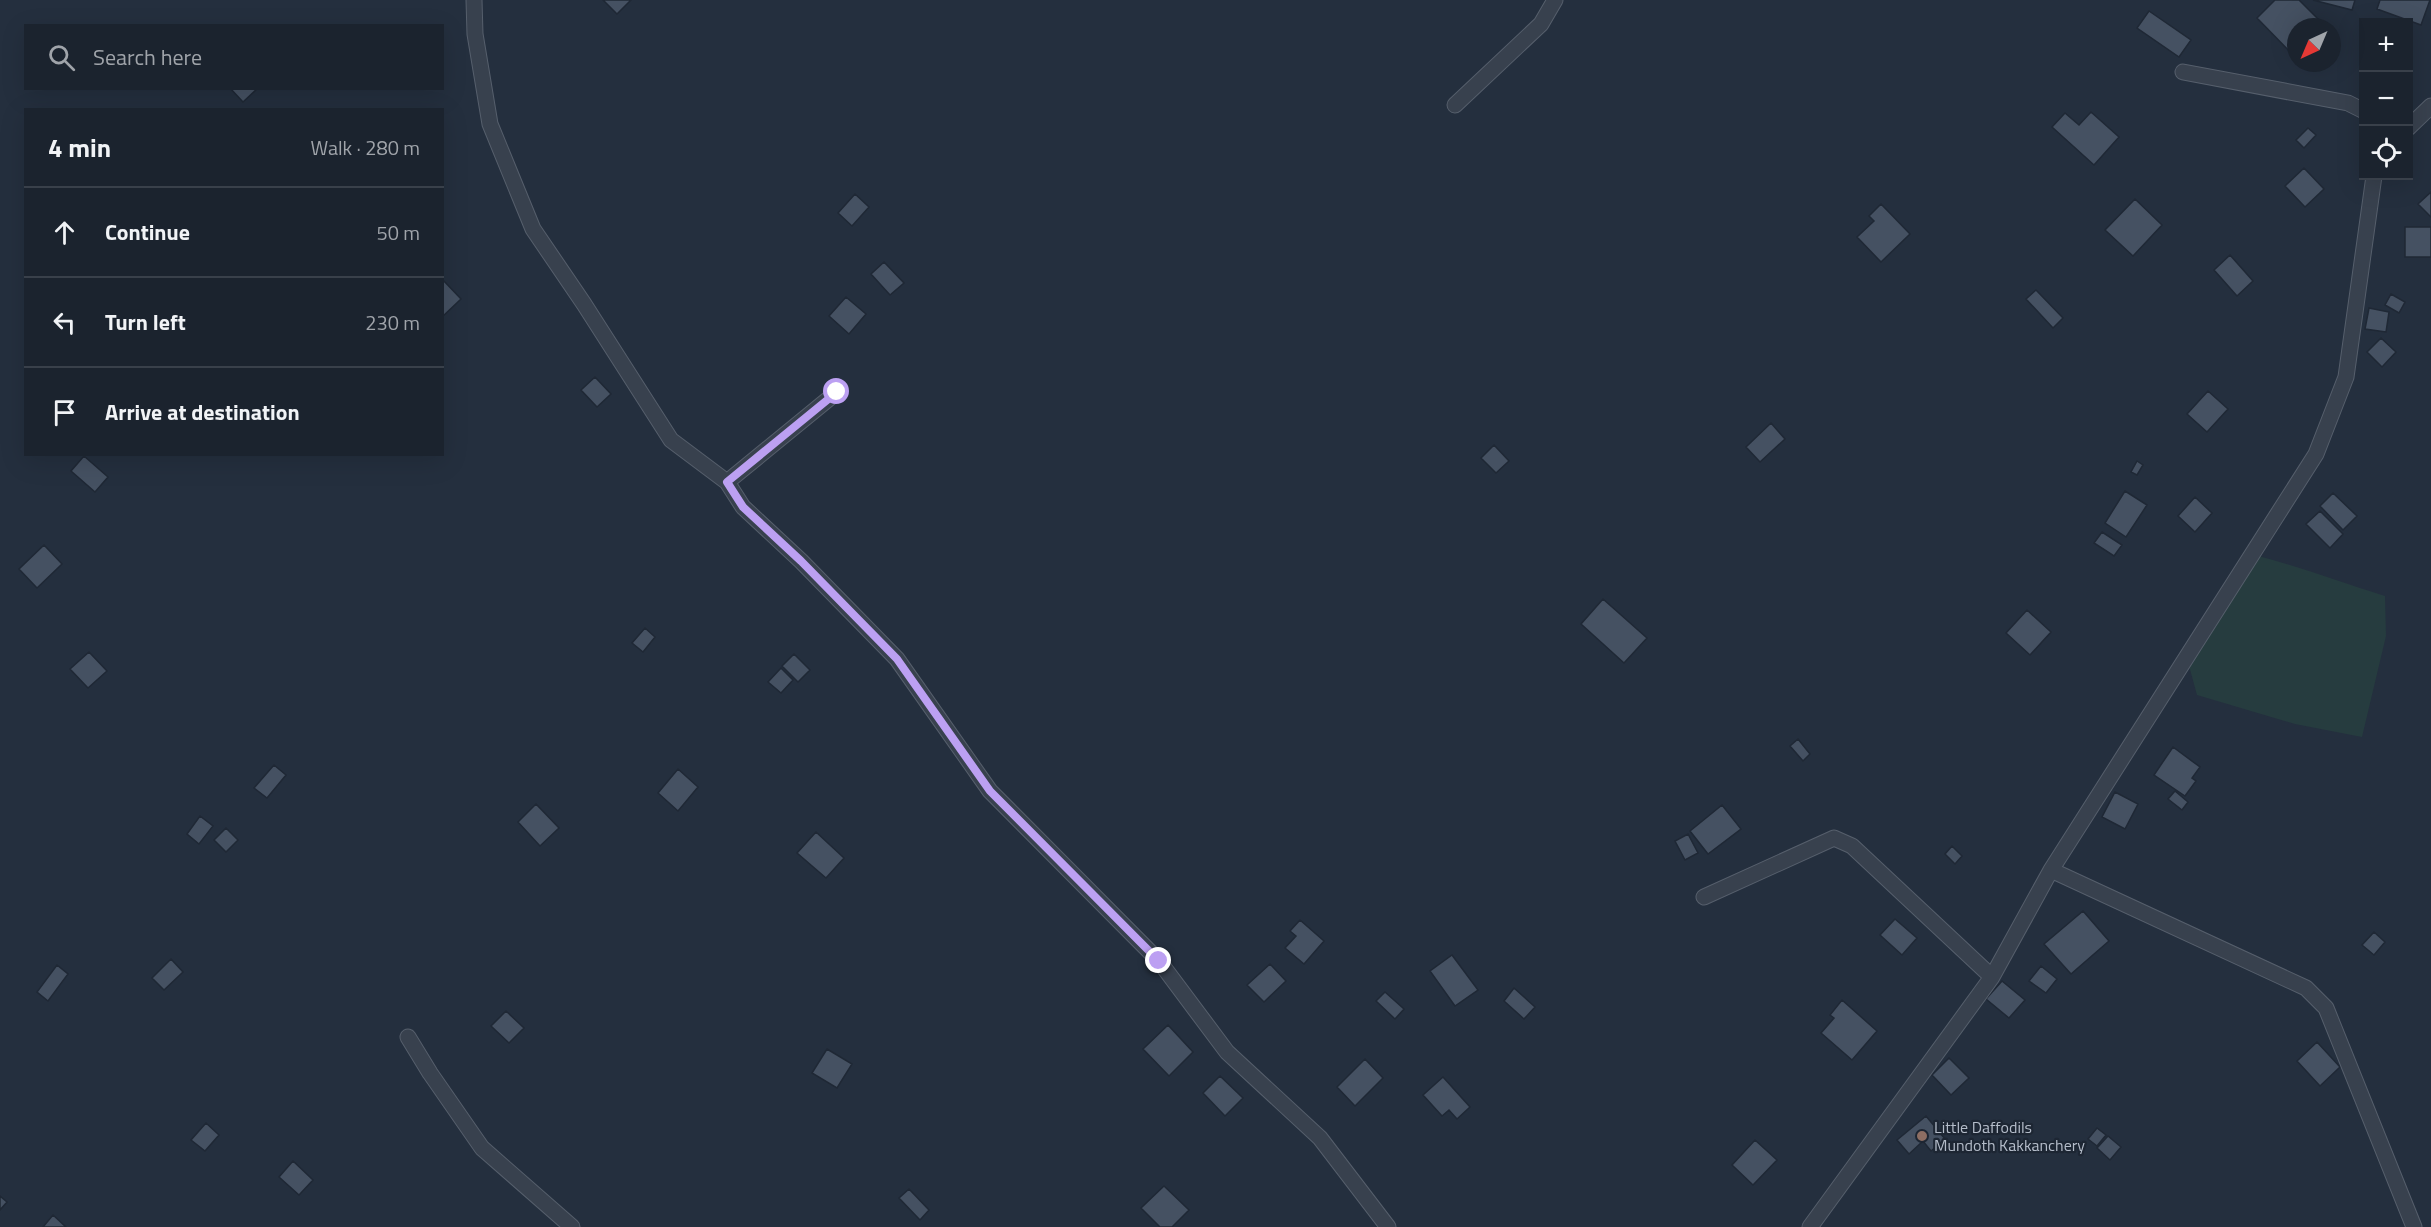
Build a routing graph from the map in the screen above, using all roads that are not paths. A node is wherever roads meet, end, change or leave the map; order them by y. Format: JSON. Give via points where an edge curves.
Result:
{"nodes":[{"id":1,"x":474,"y":0,"type":"edge"},
{"id":2,"x":1555,"y":0,"type":"edge"},
{"id":3,"x":2183,"y":72,"type":"dead end"},
{"id":4,"x":1455,"y":105,"type":"dead end"},
{"id":5,"x":2431,"y":106,"type":"edge"},
{"id":6,"x":2359,"y":108,"type":"edge"},
{"id":7,"x":2411,"y":126,"type":"edge"},
{"id":8,"x":2373,"y":180,"type":"edge"},
{"id":9,"x":837,"y":392,"type":"dead end"},
{"id":10,"x":727,"y":482,"type":"junction"},
{"id":11,"x":2051,"y":870,"type":"junction"},
{"id":12,"x":1704,"y":897,"type":"dead end"},
{"id":13,"x":1992,"y":977,"type":"junction"},
{"id":14,"x":408,"y":1037,"type":"dead end"},
{"id":15,"x":572,"y":1227,"type":"edge"},
{"id":16,"x":1388,"y":1227,"type":"edge"},
{"id":17,"x":1810,"y":1227,"type":"edge"},
{"id":18,"x":2414,"y":1227,"type":"edge"}],
"edges":[{"from":1,"to":10,"type":"street","via":[[475,34],[490,124],[532,229],[670,440]]},
{"from":2,"to":4,"type":"street","via":[[1541,24]]},
{"from":3,"to":6,"type":"street","via":[[2348,103]]},
{"from":5,"to":7,"type":"street"},
{"from":8,"to":11,"type":"street","via":[[2346,378],[2316,454]]},
{"from":9,"to":10,"type":"street"},
{"from":10,"to":16,"type":"street","via":[[743,507],[897,659],[990,791],[1159,961],[1227,1052],[1320,1137]]},
{"from":11,"to":13,"type":"street"},
{"from":11,"to":18,"type":"street","via":[[2306,988],[2326,1008]]},
{"from":12,"to":13,"type":"street","via":[[1834,838],[1852,846]]},
{"from":13,"to":17,"type":"street"},
{"from":14,"to":15,"type":"street","via":[[482,1148]]}]}
